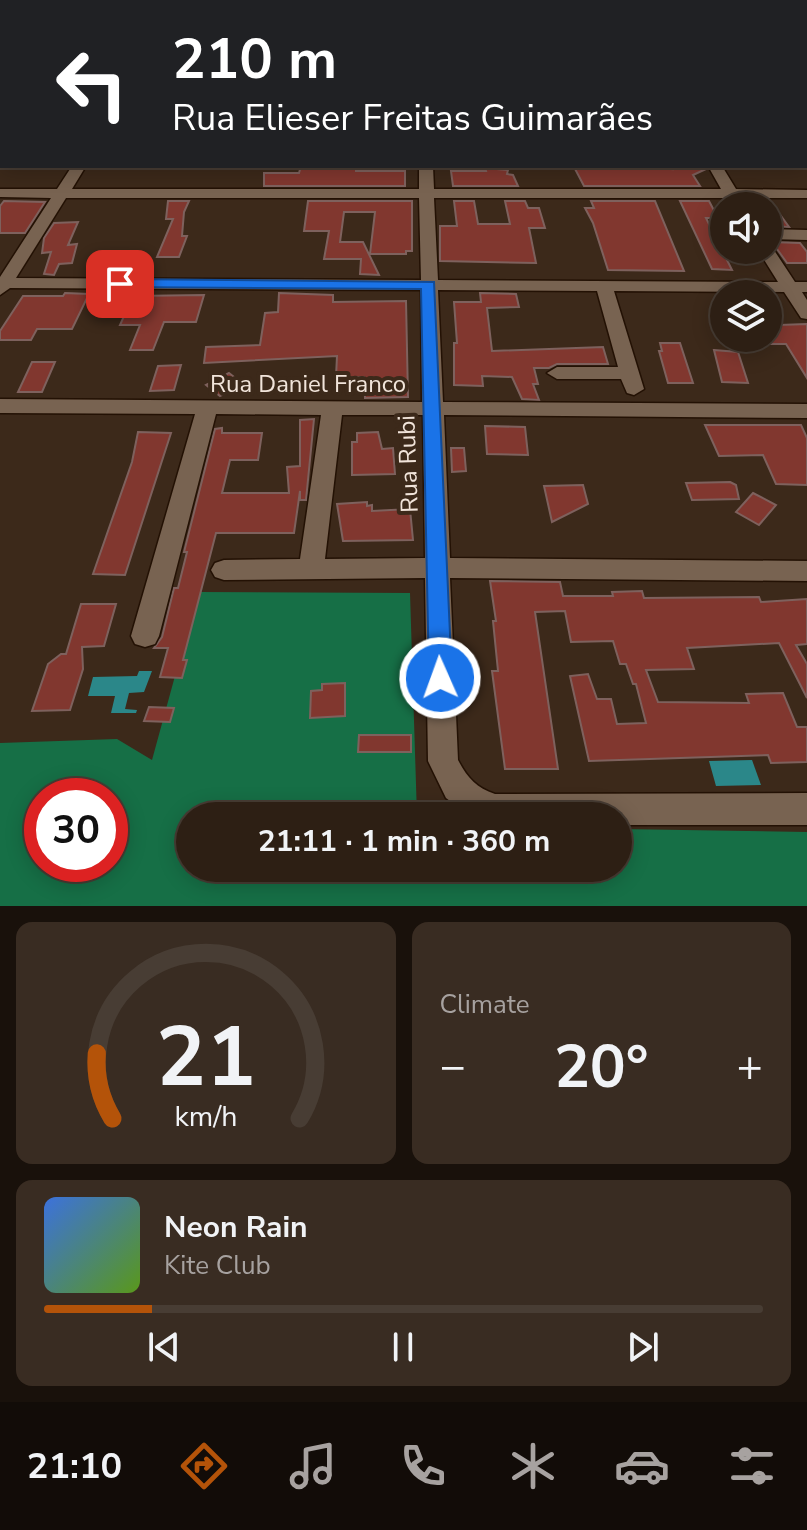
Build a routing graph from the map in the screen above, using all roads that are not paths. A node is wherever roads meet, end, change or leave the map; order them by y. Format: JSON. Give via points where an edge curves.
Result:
{"nodes":[{"id":1,"x":78,"y":168,"type":"edge"},
{"id":2,"x":426,"y":168,"type":"edge"},
{"id":3,"x":716,"y":168,"type":"edge"},
{"id":4,"x":730,"y":192,"type":"edge"},
{"id":5,"x":0,"y":193,"type":"edge"},
{"id":6,"x":63,"y":193,"type":"junction"},
{"id":7,"x":427,"y":194,"type":"junction"},
{"id":8,"x":807,"y":194,"type":"edge"},
{"id":9,"x":782,"y":196,"type":"edge"},
{"id":10,"x":710,"y":200,"type":"edge"},
{"id":11,"x":782,"y":234,"type":"edge"},
{"id":12,"x":807,"y":235,"type":"edge"},
{"id":13,"x":778,"y":264,"type":"edge"},
{"id":14,"x":2,"y":285,"type":"edge"},
{"id":15,"x":429,"y":285,"type":"junction"},
{"id":16,"x":604,"y":286,"type":"junction"},
{"id":17,"x":798,"y":286,"type":"edge"},
{"id":18,"x":807,"y":314,"type":"edge"},
{"id":19,"x":557,"y":373,"type":"dead end"},
{"id":20,"x":0,"y":406,"type":"edge"},
{"id":21,"x":207,"y":409,"type":"junction"},
{"id":22,"x":433,"y":410,"type":"junction"},
{"id":23,"x":332,"y":411,"type":"junction"},
{"id":24,"x":807,"y":411,"type":"edge"},
{"id":25,"x":437,"y":568,"type":"junction"},
{"id":26,"x":311,"y":569,"type":"junction"},
{"id":27,"x":224,"y":570,"type":"dead end"},
{"id":28,"x":807,"y":571,"type":"edge"},
{"id":29,"x":145,"y":636,"type":"dead end"},
{"id":30,"x":807,"y":809,"type":"edge"}],
"edges":[{"from":1,"to":6,"type":"street"},
{"from":2,"to":7,"type":"street","name":"Rua Rubi"},
{"from":3,"to":4,"type":"street"},
{"from":5,"to":6,"type":"street"},
{"from":6,"to":7,"type":"street"},
{"from":6,"to":14,"type":"street"},
{"from":7,"to":10,"type":"street"},
{"from":7,"to":15,"type":"street","name":"Rua Rubi"},
{"from":8,"to":9,"type":"street"},
{"from":11,"to":12,"type":"street"},
{"from":13,"to":17,"type":"street"},
{"from":14,"to":15,"type":"street"},
{"from":15,"to":16,"type":"street"},
{"from":15,"to":22,"type":"street","name":"Rua Rubi"},
{"from":16,"to":17,"type":"street"},
{"from":16,"to":19,"type":"street","via":[[632,381]]},
{"from":17,"to":18,"type":"street"},
{"from":20,"to":21,"type":"street","name":"Rua Daniel Franco"},
{"from":21,"to":23,"type":"street","name":"Rua Daniel Franco"},
{"from":21,"to":29,"type":"street"},
{"from":22,"to":23,"type":"street","name":"Rua Daniel Franco"},
{"from":22,"to":24,"type":"street","name":"Rua Daniel Franco"},
{"from":22,"to":25,"type":"street","name":"Rua Rubi"},
{"from":23,"to":26,"type":"street"},
{"from":25,"to":26,"type":"street"},
{"from":25,"to":28,"type":"street"},
{"from":25,"to":30,"type":"street","name":"Rua Rubi","via":[[443,761],[456,791],[473,804],[495,810]]},
{"from":26,"to":27,"type":"street"}]}
